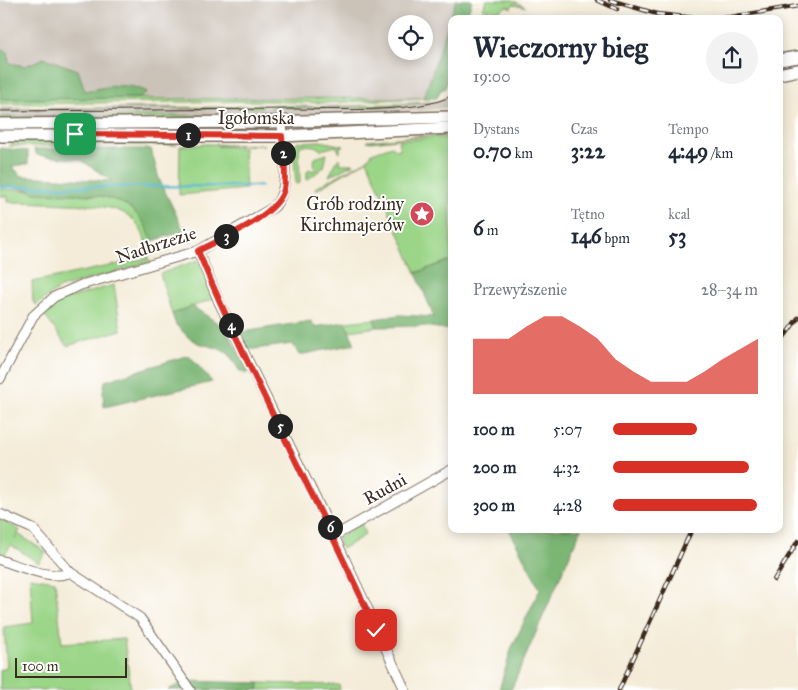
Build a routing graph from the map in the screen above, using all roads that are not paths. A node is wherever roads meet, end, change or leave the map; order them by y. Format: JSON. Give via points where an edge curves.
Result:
{"nodes":[{"id":1,"x":798,"y":57,"type":"edge"},
{"id":2,"x":783,"y":59,"type":"edge"},
{"id":3,"x":798,"y":70,"type":"edge"},
{"id":4,"x":783,"y":73,"type":"edge"},
{"id":5,"x":448,"y":117,"type":"edge"},
{"id":6,"x":282,"y":122,"type":"junction"},
{"id":7,"x":0,"y":124,"type":"edge"},
{"id":8,"x":448,"y":128,"type":"edge"},
{"id":9,"x":0,"y":136,"type":"edge"},
{"id":10,"x":282,"y":136,"type":"junction"},
{"id":11,"x":198,"y":251,"type":"junction"},
{"id":12,"x":0,"y":380,"type":"edge"},
{"id":13,"x":448,"y":472,"type":"edge"},
{"id":14,"x":0,"y":514,"type":"edge"},
{"id":15,"x":334,"y":536,"type":"junction"},
{"id":16,"x":0,"y":560,"type":"edge"},
{"id":17,"x":70,"y":572,"type":"junction"},
{"id":18,"x":190,"y":690,"type":"edge"},
{"id":19,"x":405,"y":690,"type":"edge"}],
"edges":[{"from":1,"to":2,"type":"main road"},
{"from":3,"to":4,"type":"main road"},
{"from":5,"to":6,"type":"main road","name":"Igołomska"},
{"from":6,"to":7,"type":"main road","name":"Igołomska"},
{"from":6,"to":10,"type":"street","name":"Nadbrzezie"},
{"from":8,"to":10,"type":"main road","name":"Igołomska"},
{"from":9,"to":10,"type":"main road","name":"Igołomska"},
{"from":10,"to":11,"type":"street","name":"Nadbrzezie","via":[[284,188],[278,203],[260,217]]},
{"from":11,"to":12,"type":"street","name":"Nadbrzezie","via":[[54,296],[33,316]]},
{"from":11,"to":15,"type":"street","via":[[219,302]]},
{"from":13,"to":15,"type":"street","name":"Rudni"},
{"from":14,"to":17,"type":"street","via":[[33,528]]},
{"from":15,"to":19,"type":"street"},
{"from":16,"to":17,"type":"street","via":[[49,575]]},
{"from":17,"to":18,"type":"street","via":[[140,618]]}]}
